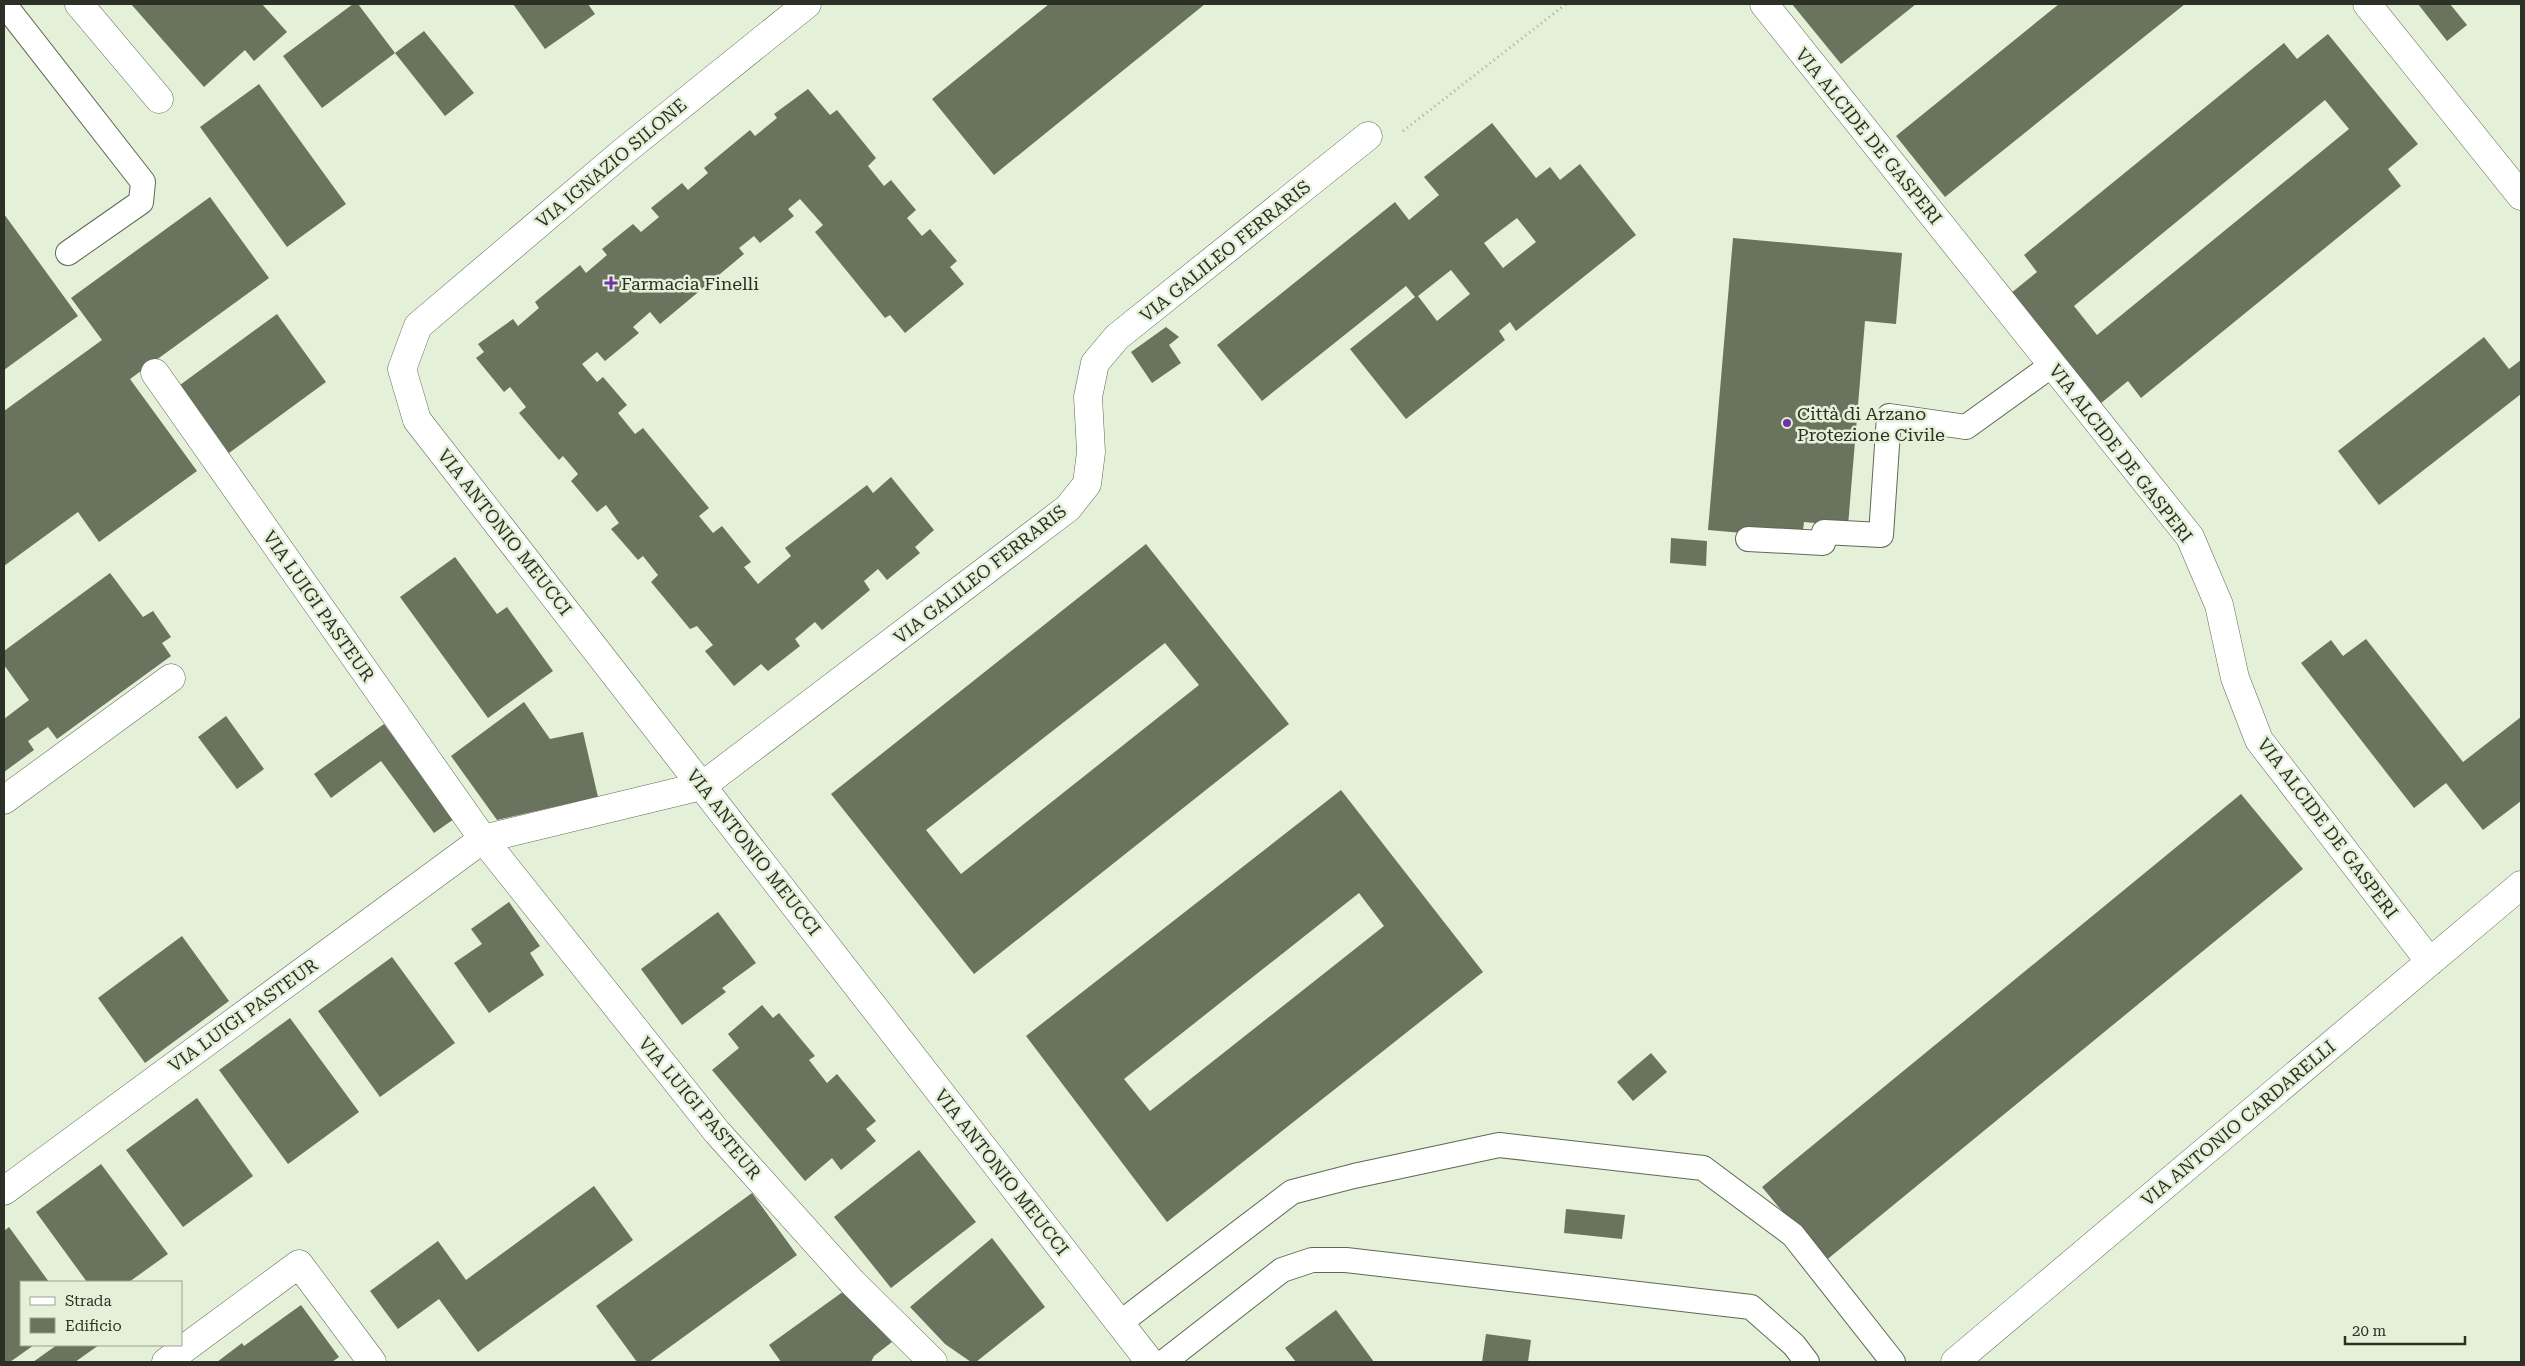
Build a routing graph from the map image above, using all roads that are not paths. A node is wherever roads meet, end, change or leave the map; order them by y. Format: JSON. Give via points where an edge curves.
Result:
{"nodes":[{"id":1,"x":4,"y":4,"type":"edge"},
{"id":2,"x":79,"y":4,"type":"edge"},
{"id":3,"x":807,"y":4,"type":"edge"},
{"id":4,"x":1764,"y":4,"type":"edge"},
{"id":5,"x":2367,"y":4,"type":"edge"},
{"id":6,"x":159,"y":99,"type":"dead end"},
{"id":7,"x":1368,"y":136,"type":"road end"},
{"id":8,"x":2521,"y":196,"type":"edge"},
{"id":9,"x":68,"y":253,"type":"dead end"},
{"id":10,"x":418,"y":326,"type":"joint"},
{"id":11,"x":2052,"y":365,"type":"junction"},
{"id":12,"x":155,"y":373,"type":"dead end"},
{"id":13,"x":1748,"y":539,"type":"dead end"},
{"id":14,"x":171,"y":678,"type":"dead end"},
{"id":15,"x":702,"y":786,"type":"junction"},
{"id":16,"x":4,"y":800,"type":"edge"},
{"id":17,"x":483,"y":839,"type":"junction"},
{"id":18,"x":2521,"y":885,"type":"edge"},
{"id":19,"x":2430,"y":962,"type":"junction"},
{"id":20,"x":4,"y":1190,"type":"edge"},
{"id":21,"x":1120,"y":1323,"type":"junction"},
{"id":22,"x":919,"y":1358,"type":"edge"},
{"id":23,"x":1962,"y":1359,"type":"edge"},
{"id":24,"x":166,"y":1362,"type":"edge"},
{"id":25,"x":372,"y":1362,"type":"edge"},
{"id":26,"x":1150,"y":1362,"type":"edge"},
{"id":27,"x":1164,"y":1362,"type":"edge"},
{"id":28,"x":1807,"y":1362,"type":"edge"},
{"id":29,"x":1893,"y":1362,"type":"edge"}],
"edges":[{"from":1,"to":9,"type":"lane","via":[[143,182],[141,202]]},
{"from":2,"to":6,"type":"street"},
{"from":3,"to":10,"type":"street","name":"VIA IGNAZIO SILONE","via":[[623,152]]},
{"from":4,"to":11,"type":"street","name":"VIA ALCIDE DE GASPERI"},
{"from":5,"to":8,"type":"street"},
{"from":7,"to":15,"type":"street","name":"VIA GALILEO FERRARIS","via":[[1117,337],[1095,363],[1088,397],[1091,452],[1087,484],[1068,508]]},
{"from":10,"to":15,"type":"street","name":"VIA ANTONIO MEUCCI","via":[[402,369],[417,420]]},
{"from":11,"to":13,"type":"lane","via":[[1966,427],[1890,416],[1880,535],[1824,532],[1823,542]]},
{"from":11,"to":19,"type":"street","name":"VIA ALCIDE DE GASPERI","via":[[2190,537],[2219,605],[2235,678],[2258,740]]},
{"from":12,"to":17,"type":"street","name":"VIA LUIGI PASTEUR"},
{"from":14,"to":16,"type":"street"},
{"from":15,"to":17,"type":"street","name":"VIA LUIGI PASTEUR"},
{"from":15,"to":21,"type":"street","name":"VIA ANTONIO MEUCCI"},
{"from":17,"to":20,"type":"street","name":"VIA LUIGI PASTEUR"},
{"from":17,"to":22,"type":"street","name":"VIA LUIGI PASTEUR","via":[[717,1132]]},
{"from":18,"to":19,"type":"street","name":"VIA ANTONIO CARDARELLI"},
{"from":19,"to":23,"type":"street","name":"VIA ANTONIO CARDARELLI"},
{"from":21,"to":26,"type":"street","name":"VIA ANTONIO MEUCCI"},
{"from":21,"to":29,"type":"lane","via":[[1292,1192],[1500,1145],[1703,1168],[1793,1236]]},
{"from":24,"to":25,"type":"street","via":[[300,1264]]},
{"from":27,"to":28,"type":"lane","via":[[1282,1270],[1312,1260],[1346,1260],[1751,1307],[1794,1345]]}]}
